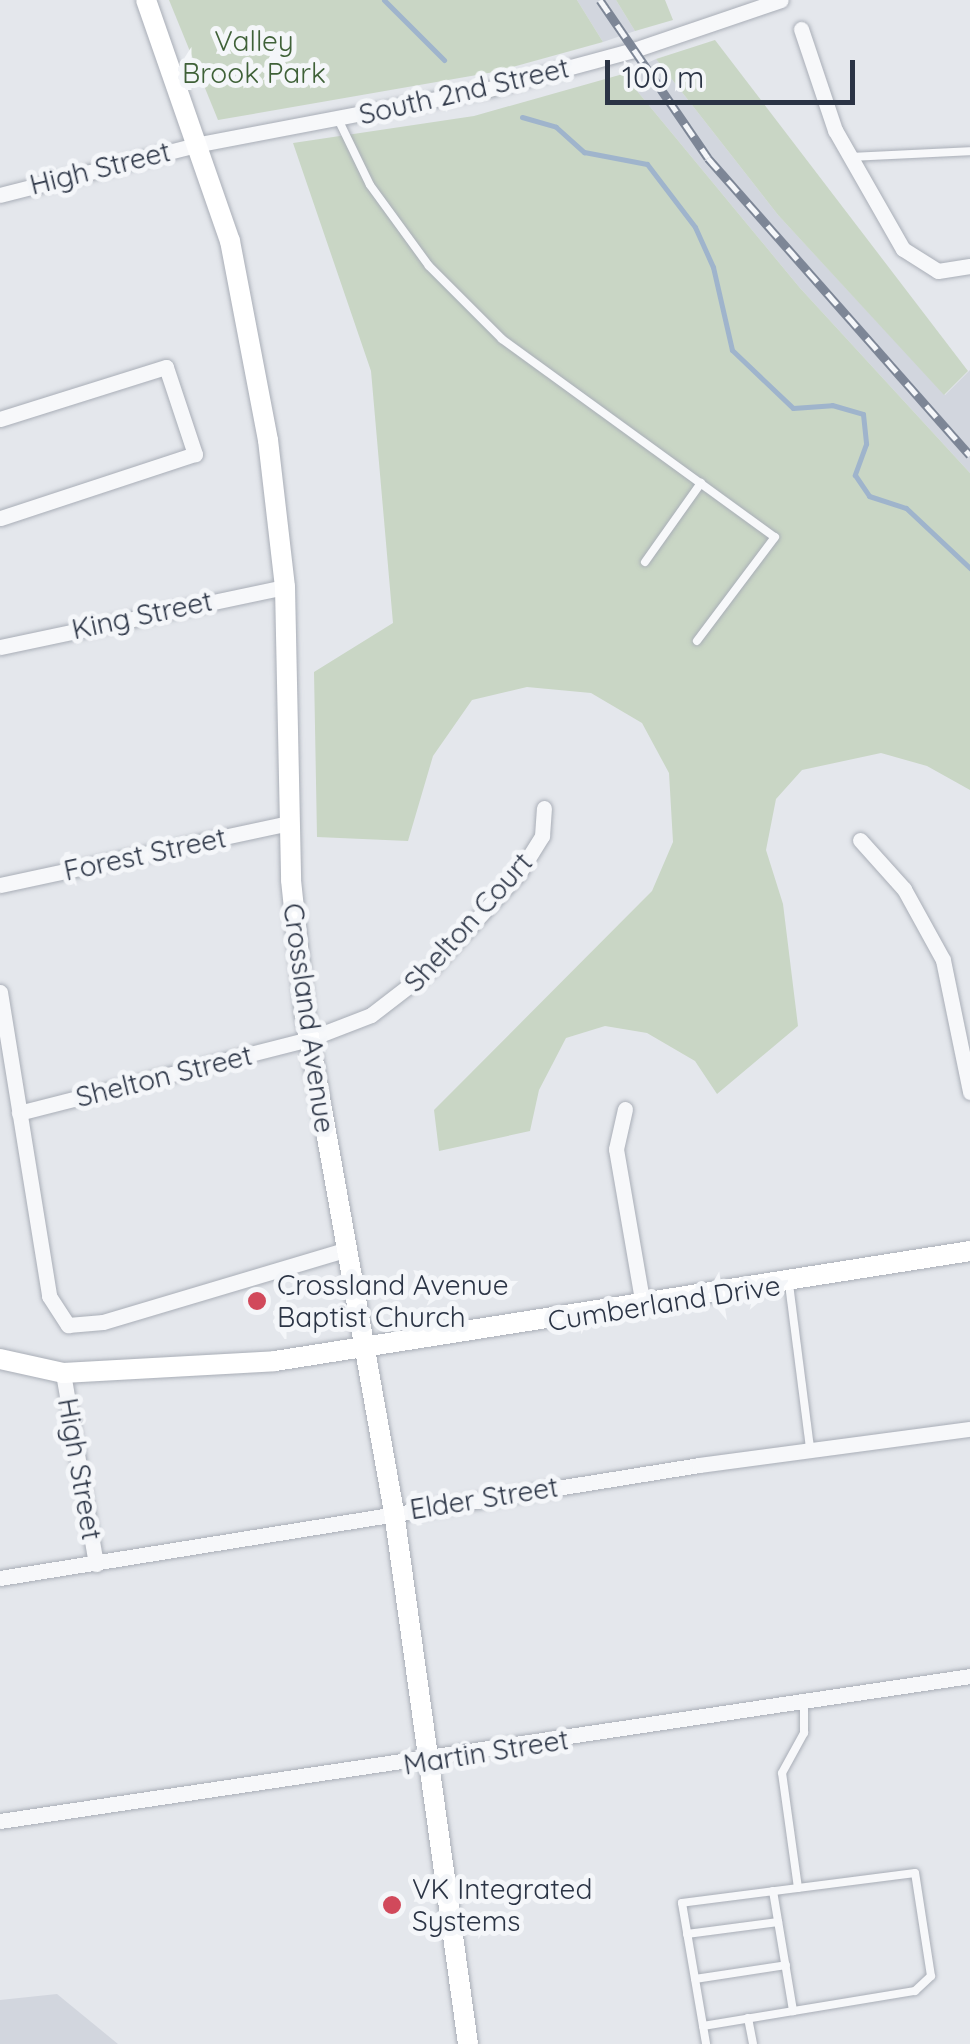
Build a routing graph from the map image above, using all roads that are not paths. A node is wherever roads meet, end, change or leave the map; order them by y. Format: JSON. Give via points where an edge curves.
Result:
{"nodes":[{"id":1,"x":146,"y":0,"type":"edge"},
{"id":2,"x":781,"y":0,"type":"edge"},
{"id":3,"x":801,"y":29,"type":"dead end"},
{"id":4,"x":338,"y":119,"type":"junction"},
{"id":5,"x":200,"y":144,"type":"junction"},
{"id":6,"x":970,"y":151,"type":"edge"},
{"id":7,"x":849,"y":157,"type":"junction"},
{"id":8,"x":0,"y":195,"type":"edge"},
{"id":9,"x":970,"y":266,"type":"edge"},
{"id":10,"x":0,"y":419,"type":"edge"},
{"id":11,"x":700,"y":483,"type":"junction"},
{"id":12,"x":0,"y":518,"type":"edge"},
{"id":13,"x":645,"y":562,"type":"dead end"},
{"id":14,"x":285,"y":587,"type":"junction"},
{"id":15,"x":697,"y":641,"type":"dead end"},
{"id":16,"x":0,"y":647,"type":"edge"},
{"id":17,"x":544,"y":808,"type":"dead end"},
{"id":18,"x":290,"y":822,"type":"junction"},
{"id":19,"x":860,"y":840,"type":"dead end"},
{"id":20,"x":0,"y":885,"type":"edge"},
{"id":21,"x":0,"y":992,"type":"edge"},
{"id":22,"x":309,"y":1039,"type":"junction"},
{"id":23,"x":970,"y":1092,"type":"edge"},
{"id":24,"x":626,"y":1109,"type":"dead end"},
{"id":25,"x":19,"y":1113,"type":"junction"},
{"id":26,"x":345,"y":1250,"type":"junction"},
{"id":27,"x":970,"y":1252,"type":"edge"},
{"id":28,"x":789,"y":1284,"type":"junction"},
{"id":29,"x":644,"y":1306,"type":"junction"},
{"id":30,"x":366,"y":1348,"type":"junction"},
{"id":31,"x":0,"y":1359,"type":"edge"},
{"id":32,"x":64,"y":1374,"type":"junction"},
{"id":33,"x":970,"y":1428,"type":"edge"},
{"id":34,"x":810,"y":1450,"type":"junction"},
{"id":35,"x":394,"y":1512,"type":"junction"},
{"id":36,"x":96,"y":1564,"type":"junction"},
{"id":37,"x":0,"y":1578,"type":"edge"},
{"id":38,"x":970,"y":1676,"type":"edge"},
{"id":39,"x":804,"y":1702,"type":"junction"},
{"id":40,"x":428,"y":1762,"type":"junction"},
{"id":41,"x":0,"y":1821,"type":"edge"},
{"id":42,"x":798,"y":1888,"type":"junction"},
{"id":43,"x":773,"y":1891,"type":"junction"},
{"id":44,"x":778,"y":1922,"type":"junction"},
{"id":45,"x":687,"y":1934,"type":"junction"},
{"id":46,"x":786,"y":1965,"type":"junction"},
{"id":47,"x":695,"y":1979,"type":"junction"},
{"id":48,"x":793,"y":2011,"type":"junction"},
{"id":49,"x":748,"y":2018,"type":"junction"},
{"id":50,"x":703,"y":2026,"type":"junction"},
{"id":51,"x":468,"y":2044,"type":"edge"},
{"id":52,"x":706,"y":2044,"type":"edge"},
{"id":53,"x":753,"y":2044,"type":"edge"}],
"edges":[{"from":1,"to":5,"type":"main road","name":"Crossland Avenue"},
{"from":2,"to":4,"type":"street","name":"South 2nd Street","via":[[507,84]]},
{"from":3,"to":7,"type":"street"},
{"from":4,"to":5,"type":"street","name":"South 2nd Street"},
{"from":4,"to":11,"type":"lane","via":[[370,184],[430,266],[502,338]]},
{"from":5,"to":8,"type":"street","name":"High Street"},
{"from":5,"to":14,"type":"main road","name":"Crossland Avenue","via":[[253,353]]},
{"from":6,"to":7,"type":"lane"},
{"from":7,"to":9,"type":"street","via":[[904,249],[938,271]]},
{"from":10,"to":12,"type":"street","via":[[166,367],[195,454]]},
{"from":11,"to":13,"type":"lane"},
{"from":11,"to":15,"type":"lane","via":[[775,537]]},
{"from":14,"to":16,"type":"street","name":"King Street"},
{"from":14,"to":18,"type":"main road","name":"Crossland Avenue"},
{"from":17,"to":22,"type":"street","name":"Shelton Court","via":[[534,851],[452,949],[383,1008]]},
{"from":18,"to":20,"type":"street","name":"Forest Street"},
{"from":18,"to":22,"type":"main road","name":"Crossland Avenue"},
{"from":19,"to":23,"type":"street","via":[[904,889],[943,960]]},
{"from":21,"to":25,"type":"street"},
{"from":22,"to":25,"type":"street","name":"Shelton Street"},
{"from":22,"to":26,"type":"main road","name":"Crossland Avenue"},
{"from":24,"to":29,"type":"street","via":[[616,1149]]},
{"from":25,"to":26,"type":"street","via":[[49,1296],[68,1325],[103,1322]]},
{"from":26,"to":30,"type":"main road","name":"Crossland Avenue"},
{"from":27,"to":28,"type":"main road","name":"Cumberland Drive"},
{"from":28,"to":29,"type":"main road","name":"Cumberland Drive"},
{"from":28,"to":34,"type":"lane"},
{"from":29,"to":30,"type":"main road","name":"Cumberland Drive"},
{"from":30,"to":32,"type":"main road","name":"Cumberland Drive","via":[[204,1368]]},
{"from":30,"to":35,"type":"main road","name":"Crossland Avenue"},
{"from":31,"to":32,"type":"main road","name":"Cumberland Drive"},
{"from":32,"to":36,"type":"street","name":"High Street"},
{"from":33,"to":34,"type":"street","name":"Elder Street"},
{"from":34,"to":35,"type":"street","name":"Elder Street"},
{"from":35,"to":36,"type":"street","name":"Elder Street"},
{"from":35,"to":40,"type":"main road","name":"Crossland Avenue"},
{"from":36,"to":37,"type":"street","name":"Elder Street"},
{"from":38,"to":39,"type":"street","name":"Martin Street"},
{"from":39,"to":40,"type":"street","name":"Martin Street"},
{"from":39,"to":42,"type":"lane","via":[[804,1734],[782,1772]]},
{"from":40,"to":41,"type":"street","name":"Martin Street"},
{"from":40,"to":51,"type":"main road","name":"Crossland Avenue"},
{"from":42,"to":43,"type":"lane"},
{"from":42,"to":48,"type":"lane","via":[[915,1873],[931,1976],[915,1991]]},
{"from":43,"to":44,"type":"lane"},
{"from":43,"to":45,"type":"lane","via":[[682,1903]]},
{"from":44,"to":45,"type":"lane"},
{"from":44,"to":46,"type":"lane"},
{"from":45,"to":47,"type":"lane"},
{"from":46,"to":47,"type":"lane"},
{"from":46,"to":48,"type":"lane"},
{"from":47,"to":50,"type":"lane"},
{"from":48,"to":49,"type":"lane"},
{"from":49,"to":50,"type":"lane"},
{"from":49,"to":53,"type":"lane"},
{"from":50,"to":52,"type":"lane"}]}
